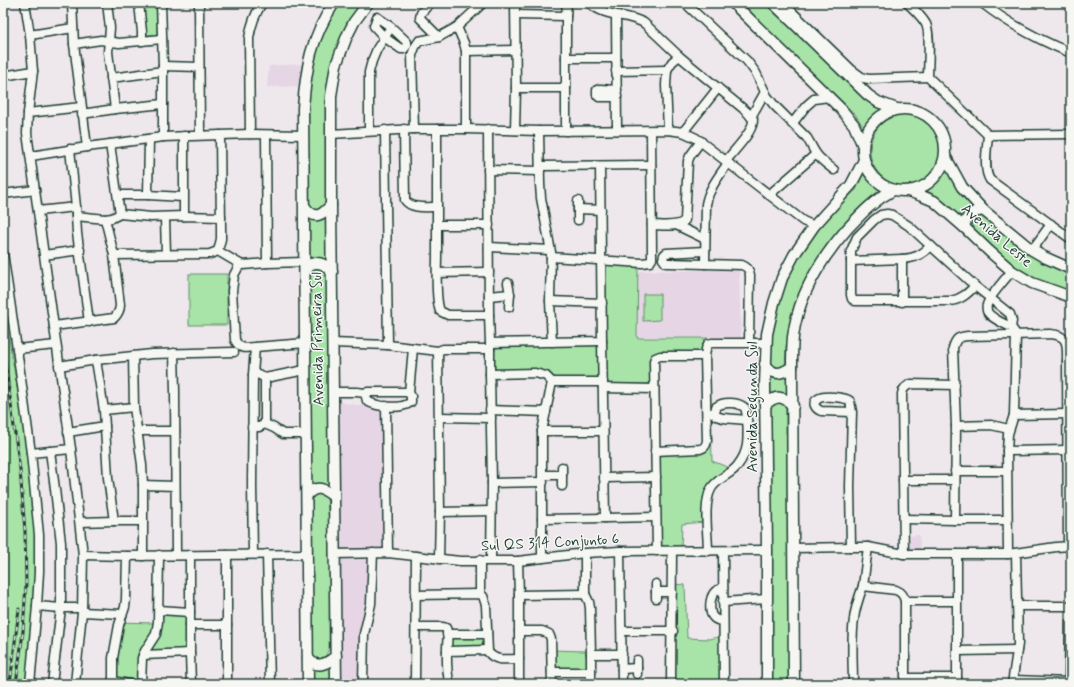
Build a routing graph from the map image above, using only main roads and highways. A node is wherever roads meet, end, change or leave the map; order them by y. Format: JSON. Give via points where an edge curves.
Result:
{"nodes":[{"id":1,"x":334,"y":3,"type":"edge"},
{"id":2,"x":368,"y":3,"type":"edge"},
{"id":3,"x":773,"y":3,"type":"edge"},
{"id":4,"x":738,"y":5,"type":"edge"},
{"id":5,"x":897,"y":109,"type":"junction"},
{"id":6,"x":864,"y":146,"type":"junction"},
{"id":7,"x":945,"y":156,"type":"junction"},
{"id":8,"x":864,"y":160,"type":"junction"},
{"id":9,"x":893,"y":190,"type":"junction"},
{"id":10,"x":907,"y":191,"type":"junction"},
{"id":11,"x":331,"y":205,"type":"junction"},
{"id":12,"x":305,"y":207,"type":"junction"},
{"id":13,"x":983,"y":210,"type":"junction"},
{"id":14,"x":964,"y":227,"type":"junction"},
{"id":15,"x":1071,"y":269,"type":"edge"},
{"id":16,"x":305,"y":272,"type":"junction"},
{"id":17,"x":332,"y":272,"type":"junction"},
{"id":18,"x":1070,"y":296,"type":"edge"},
{"id":19,"x":766,"y":364,"type":"junction"},
{"id":20,"x":792,"y":367,"type":"junction"},
{"id":21,"x":765,"y":404,"type":"junction"},
{"id":22,"x":793,"y":406,"type":"junction"},
{"id":23,"x":307,"y":495,"type":"junction"},
{"id":24,"x":334,"y":497,"type":"junction"},
{"id":25,"x":336,"y":656,"type":"junction"},
{"id":26,"x":308,"y":658,"type":"junction"},
{"id":27,"x":308,"y":684,"type":"edge"},
{"id":28,"x":336,"y":684,"type":"edge"},
{"id":29,"x":767,"y":684,"type":"edge"},
{"id":30,"x":794,"y":684,"type":"edge"}],
"edges":[{"from":1,"to":12,"type":"main road","name":"Avenida Primeira Sul","via":[[316,37],[305,82]]},
{"from":2,"to":11,"type":"main road","name":"Avenida Primeira Sul","via":[[354,22],[336,65],[331,96]]},
{"from":3,"to":5,"type":"main road","via":[[868,95]]},
{"from":4,"to":6,"type":"main road","via":[[847,116]]},
{"from":5,"to":6,"type":"main road","via":[[874,122],[867,133]]},
{"from":5,"to":7,"type":"main road","via":[[910,109],[933,120],[941,131],[945,143]]},
{"from":6,"to":8,"type":"main road"},
{"from":7,"to":10,"type":"main road","via":[[932,180],[920,188]]},
{"from":7,"to":13,"type":"main road","name":"Avenida Leste","via":[[962,187]]},
{"from":8,"to":9,"type":"main road","via":[[870,173],[880,183]]},
{"from":8,"to":19,"type":"main road","name":"Avenida Segunda Sul","via":[[851,185],[808,234],[782,278],[769,325]]},
{"from":9,"to":10,"type":"main road"},
{"from":9,"to":20,"type":"main road","via":[[870,205],[834,244],[819,265],[799,309],[793,336]]},
{"from":10,"to":14,"type":"main road","name":"Avenida Leste","via":[[934,201]]},
{"from":11,"to":12,"type":"main road","via":[[318,215],[311,214]]},
{"from":11,"to":17,"type":"main road","name":"Avenida Primeira Sul"},
{"from":12,"to":16,"type":"main road","name":"Avenida Primeira Sul"},
{"from":13,"to":14,"type":"main road","via":[[970,214]]},
{"from":13,"to":15,"type":"main road","name":"Avenida Leste","via":[[1032,250]]},
{"from":14,"to":18,"type":"main road","name":"Avenida Leste","via":[[1012,271],[1032,283]]},
{"from":16,"to":17,"type":"main road","via":[[311,264],[318,263],[325,265]]},
{"from":16,"to":23,"type":"main road","name":"Avenida Primeira Sul"},
{"from":17,"to":24,"type":"main road","name":"Avenida Primeira Sul"},
{"from":19,"to":20,"type":"main road","via":[[769,370],[777,374]]},
{"from":19,"to":21,"type":"main road","name":"Avenida Segunda Sul"},
{"from":20,"to":22,"type":"main road"},
{"from":21,"to":22,"type":"main road","via":[[781,397]]},
{"from":21,"to":29,"type":"main road","name":"Avenida Segunda Sul","via":[[767,550],[762,600]]},
{"from":22,"to":30,"type":"main road"},
{"from":23,"to":24,"type":"main road","via":[[314,489],[321,488]]},
{"from":23,"to":26,"type":"main road","name":"Avenida Primeira Sul"},
{"from":24,"to":25,"type":"main road","name":"Avenida Primeira Sul"},
{"from":25,"to":26,"type":"main road","via":[[319,665]]},
{"from":25,"to":28,"type":"main road","name":"Avenida Primeira Sul"},
{"from":26,"to":27,"type":"main road","name":"Avenida Primeira Sul"}]}
